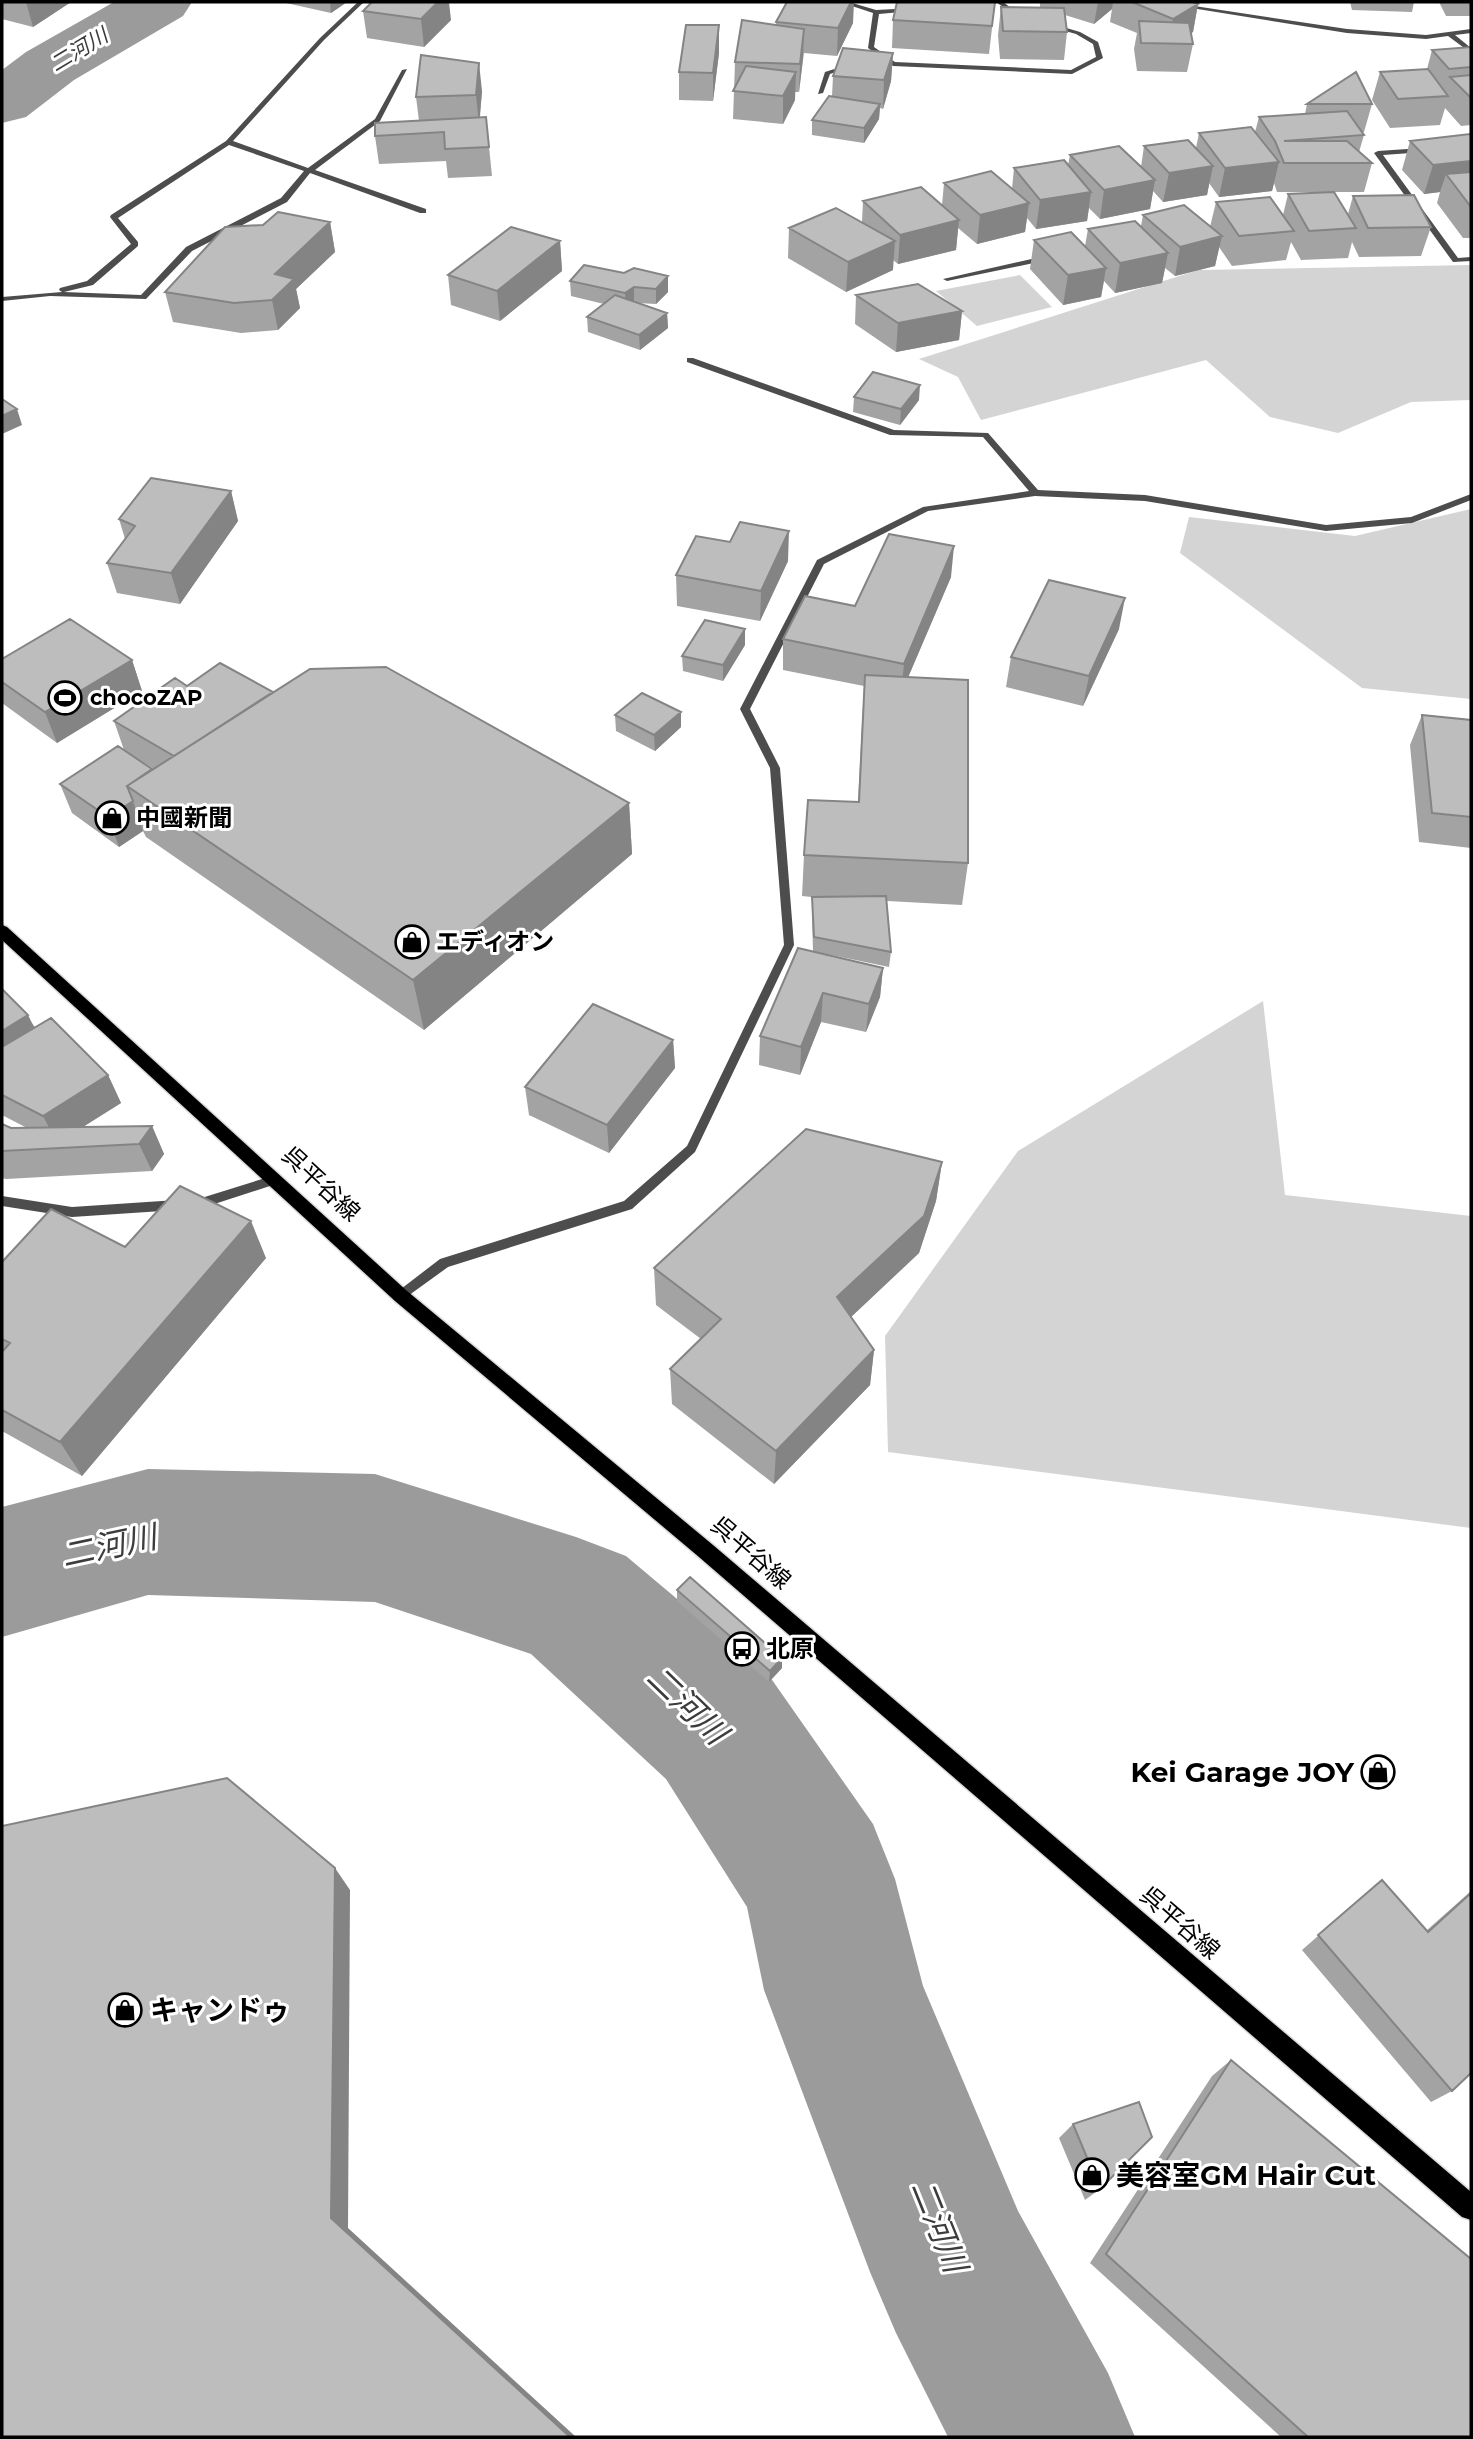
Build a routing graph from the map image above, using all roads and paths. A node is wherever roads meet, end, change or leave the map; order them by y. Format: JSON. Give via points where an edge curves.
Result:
{"nodes":[{"id":1,"x":361,"y":2,"type":"edge"},
{"id":2,"x":843,"y":2,"type":"edge"},
{"id":3,"x":1001,"y":2,"type":"edge"},
{"id":4,"x":1157,"y":2,"type":"edge"},
{"id":5,"x":986,"y":4,"type":"edge"},
{"id":6,"x":917,"y":9,"type":"edge"},
{"id":7,"x":876,"y":12,"type":"junction"},
{"id":8,"x":1028,"y":18,"type":"edge"},
{"id":9,"x":1040,"y":22,"type":"edge"},
{"id":10,"x":1471,"y":31,"type":"edge"},
{"id":11,"x":1450,"y":34,"type":"junction"},
{"id":12,"x":1471,"y":51,"type":"edge"},
{"id":13,"x":882,"y":56,"type":"junction"},
{"id":14,"x":871,"y":60,"type":"edge"},
{"id":15,"x":860,"y":63,"type":"edge"},
{"id":16,"x":405,"y":70,"type":"dead end"},
{"id":17,"x":820,"y":93,"type":"dead end"},
{"id":18,"x":228,"y":142,"type":"junction"},
{"id":19,"x":1432,"y":149,"type":"edge"},
{"id":20,"x":308,"y":171,"type":"junction"},
{"id":21,"x":1419,"y":209,"type":"junction"},
{"id":22,"x":1406,"y":210,"type":"edge"},
{"id":23,"x":423,"y":211,"type":"dead end"},
{"id":24,"x":1054,"y":256,"type":"edge"},
{"id":25,"x":1471,"y":259,"type":"edge"},
{"id":26,"x":947,"y":279,"type":"dead end"},
{"id":27,"x":50,"y":294,"type":"junction"},
{"id":28,"x":2,"y":299,"type":"edge"},
{"id":29,"x":690,"y":360,"type":"dead end"},
{"id":30,"x":1035,"y":493,"type":"junction"},
{"id":31,"x":1471,"y":497,"type":"edge"},
{"id":32,"x":2,"y":931,"type":"edge"},
{"id":33,"x":275,"y":1180,"type":"junction"},
{"id":34,"x":2,"y":1201,"type":"edge"},
{"id":35,"x":401,"y":1296,"type":"junction"},
{"id":36,"x":1471,"y":2208,"type":"edge"}],
"edges":[{"from":1,"to":18,"type":"street"},
{"from":2,"to":7,"type":"street"},
{"from":3,"to":5,"type":"street"},
{"from":3,"to":8,"type":"street","via":[[1015,15]]},
{"from":4,"to":11,"type":"street","via":[[1347,31],[1426,37]]},
{"from":6,"to":7,"type":"street"},
{"from":7,"to":13,"type":"street","via":[[871,48]]},
{"from":9,"to":13,"type":"street","via":[[1096,43],[1100,58],[1072,72],[893,65]]},
{"from":10,"to":11,"type":"street"},
{"from":11,"to":12,"type":"street"},
{"from":13,"to":14,"type":"street"},
{"from":15,"to":17,"type":"street","via":[[827,73]]},
{"from":16,"to":20,"type":"street","via":[[378,120]]},
{"from":18,"to":20,"type":"street"},
{"from":18,"to":27,"type":"street","via":[[114,217],[135,244],[90,282]]},
{"from":19,"to":21,"type":"street","via":[[1378,153]]},
{"from":20,"to":23,"type":"street"},
{"from":20,"to":27,"type":"street","via":[[285,200],[189,249],[143,297]]},
{"from":21,"to":22,"type":"street"},
{"from":21,"to":25,"type":"street","via":[[1456,260]]},
{"from":24,"to":26,"type":"street"},
{"from":27,"to":28,"type":"street"},
{"from":29,"to":30,"type":"street","via":[[893,433],[985,435]]},
{"from":30,"to":31,"type":"street","via":[[1145,498],[1326,528],[1412,520]]},
{"from":30,"to":35,"type":"street","via":[[926,509],[820,562],[745,709],[775,768],[789,945],[691,1149],[628,1205],[444,1263]]},
{"from":32,"to":33,"type":"main road","name":"呉平谷線"},
{"from":33,"to":34,"type":"street","via":[[208,1203],[72,1212]]},
{"from":33,"to":35,"type":"main road","name":"呉平谷線"},
{"from":35,"to":36,"type":"main road","name":"呉平谷線","via":[[706,1551]]}]}
